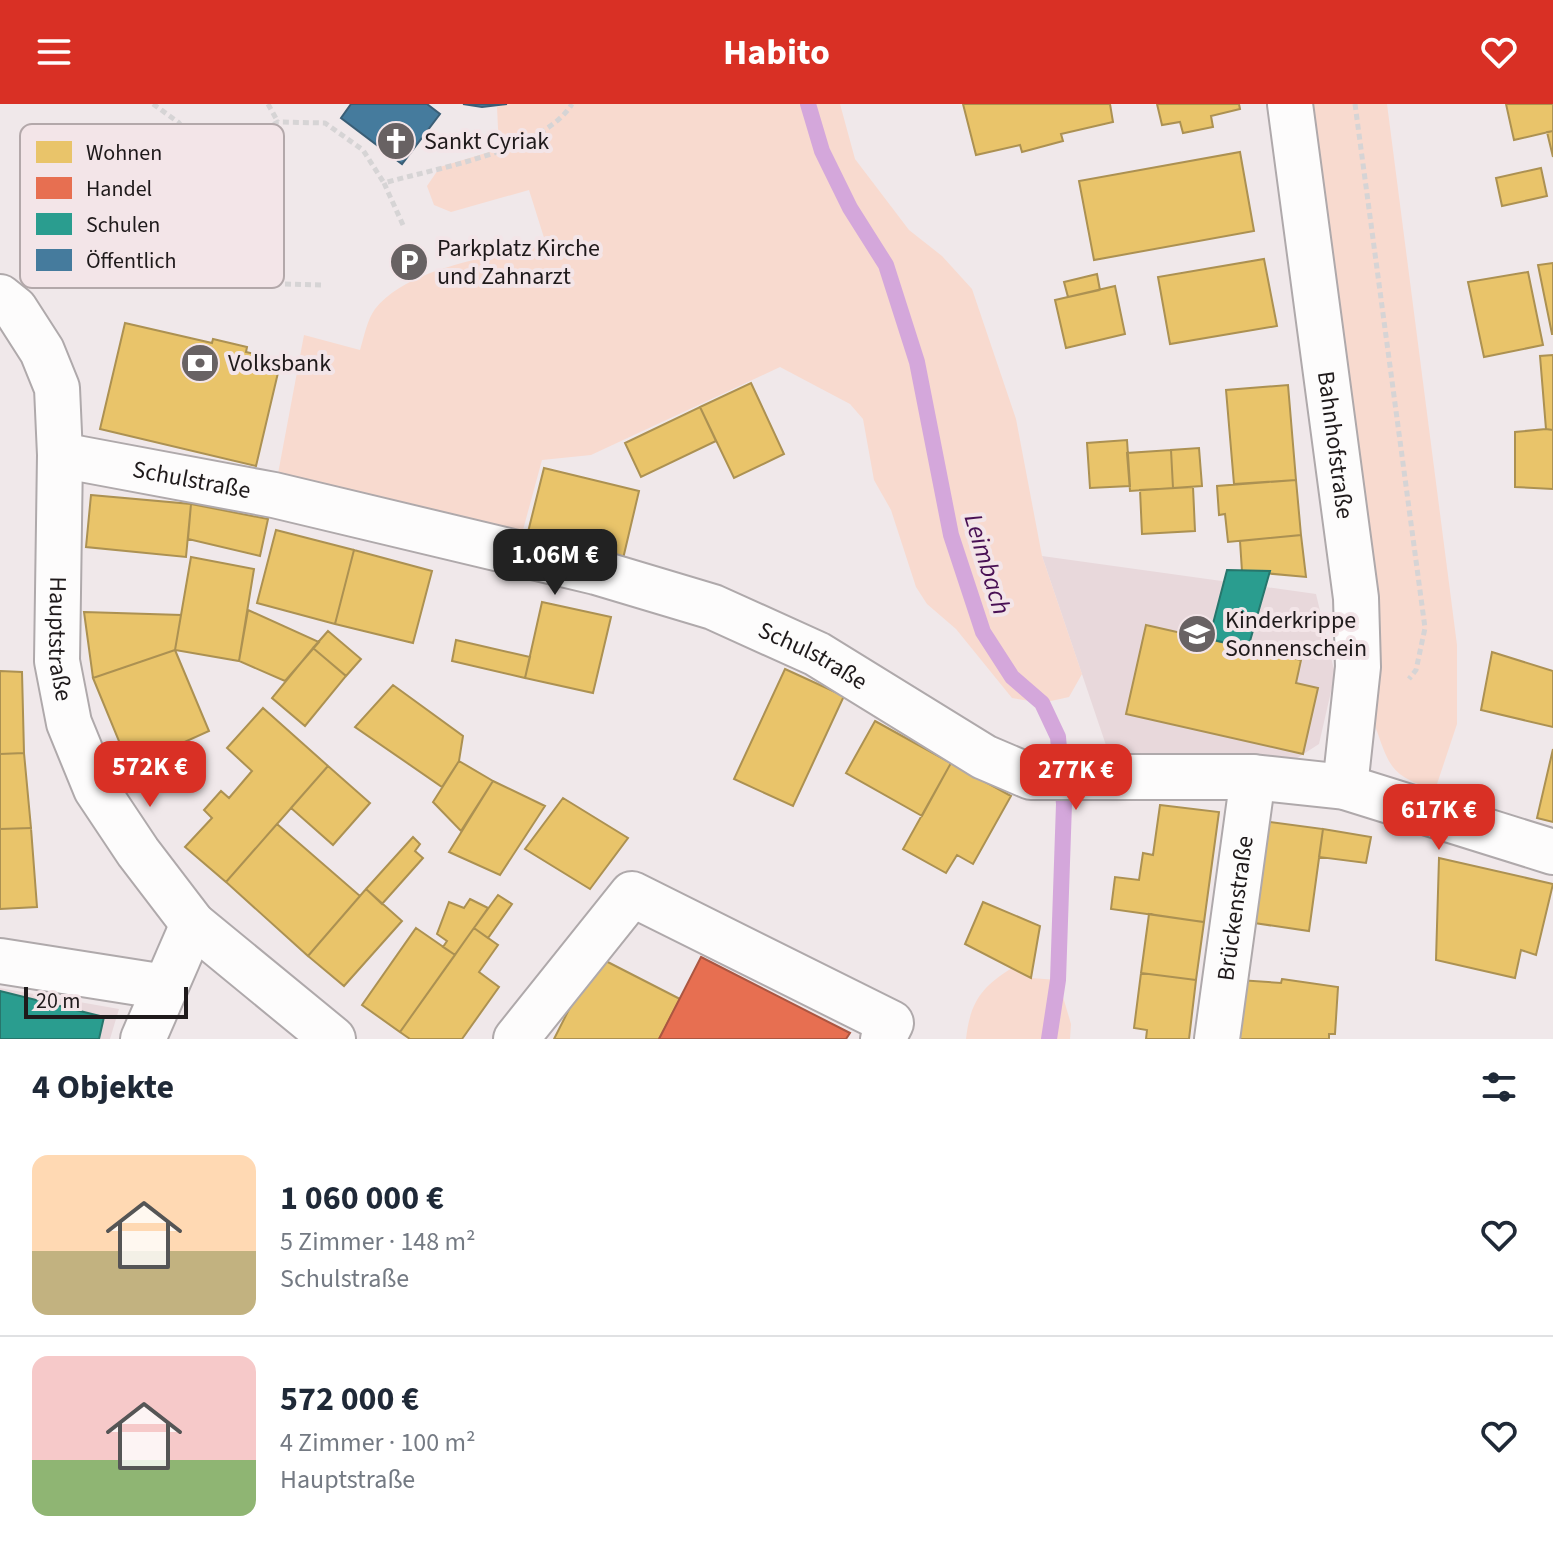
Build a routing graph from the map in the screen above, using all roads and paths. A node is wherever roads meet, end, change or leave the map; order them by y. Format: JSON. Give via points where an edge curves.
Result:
{"nodes":[{"id":1,"x":153,"y":104,"type":"edge"},
{"id":2,"x":268,"y":104,"type":"edge"},
{"id":3,"x":572,"y":104,"type":"edge"},
{"id":4,"x":1290,"y":104,"type":"edge"},
{"id":5,"x":1355,"y":104,"type":"edge"},
{"id":6,"x":278,"y":122,"type":"junction"},
{"id":7,"x":180,"y":124,"type":"edge"},
{"id":8,"x":274,"y":124,"type":"edge"},
{"id":9,"x":384,"y":183,"type":"junction"},
{"id":10,"x":403,"y":225,"type":"dead end"},
{"id":11,"x":284,"y":284,"type":"edge"},
{"id":12,"x":321,"y":285,"type":"dead end"},
{"id":13,"x":0,"y":297,"type":"edge"},
{"id":14,"x":60,"y":455,"type":"junction"},
{"id":15,"x":1425,"y":628,"type":"dead end"},
{"id":16,"x":1253,"y":777,"type":"junction"},
{"id":17,"x":1345,"y":787,"type":"junction"},
{"id":18,"x":1553,"y":852,"type":"edge"},
{"id":19,"x":193,"y":924,"type":"junction"},
{"id":20,"x":0,"y":961,"type":"edge"},
{"id":21,"x":165,"y":987,"type":"junction"},
{"id":22,"x":143,"y":1039,"type":"edge"},
{"id":23,"x":333,"y":1039,"type":"edge"},
{"id":24,"x":516,"y":1039,"type":"edge"},
{"id":25,"x":883,"y":1039,"type":"edge"},
{"id":26,"x":1217,"y":1039,"type":"edge"}],
"edges":[{"from":1,"to":7,"type":"path"},
{"from":2,"to":6,"type":"path"},
{"from":3,"to":9,"type":"path","via":[[565,116],[521,144]]},
{"from":4,"to":17,"type":"street","name":"Bahnhofstraße","via":[[1356,598],[1358,667]]},
{"from":5,"to":15,"type":"path"},
{"from":6,"to":8,"type":"path"},
{"from":6,"to":9,"type":"path","via":[[325,123],[363,150]]},
{"from":9,"to":10,"type":"path"},
{"from":11,"to":12,"type":"path"},
{"from":13,"to":14,"type":"street","name":"Hauptstraße","via":[[15,309],[42,351],[57,388]]},
{"from":14,"to":16,"type":"street","name":"Schulstraße","via":[[274,495],[596,572],[713,607],[817,654],[984,757],[1031,777]]},
{"from":14,"to":19,"type":"street","name":"Hauptstraße","via":[[57,661],[69,723],[96,789]]},
{"from":16,"to":17,"type":"street","name":"Schulstraße"},
{"from":16,"to":26,"type":"street","name":"Brückenstraße"},
{"from":17,"to":18,"type":"street","name":"Schulstraße"},
{"from":19,"to":21,"type":"street"},
{"from":19,"to":23,"type":"street","name":"Hauptstraße"},
{"from":20,"to":21,"type":"street"},
{"from":21,"to":22,"type":"street"},
{"from":24,"to":25,"type":"street","via":[[632,894],[891,1023]]}]}
